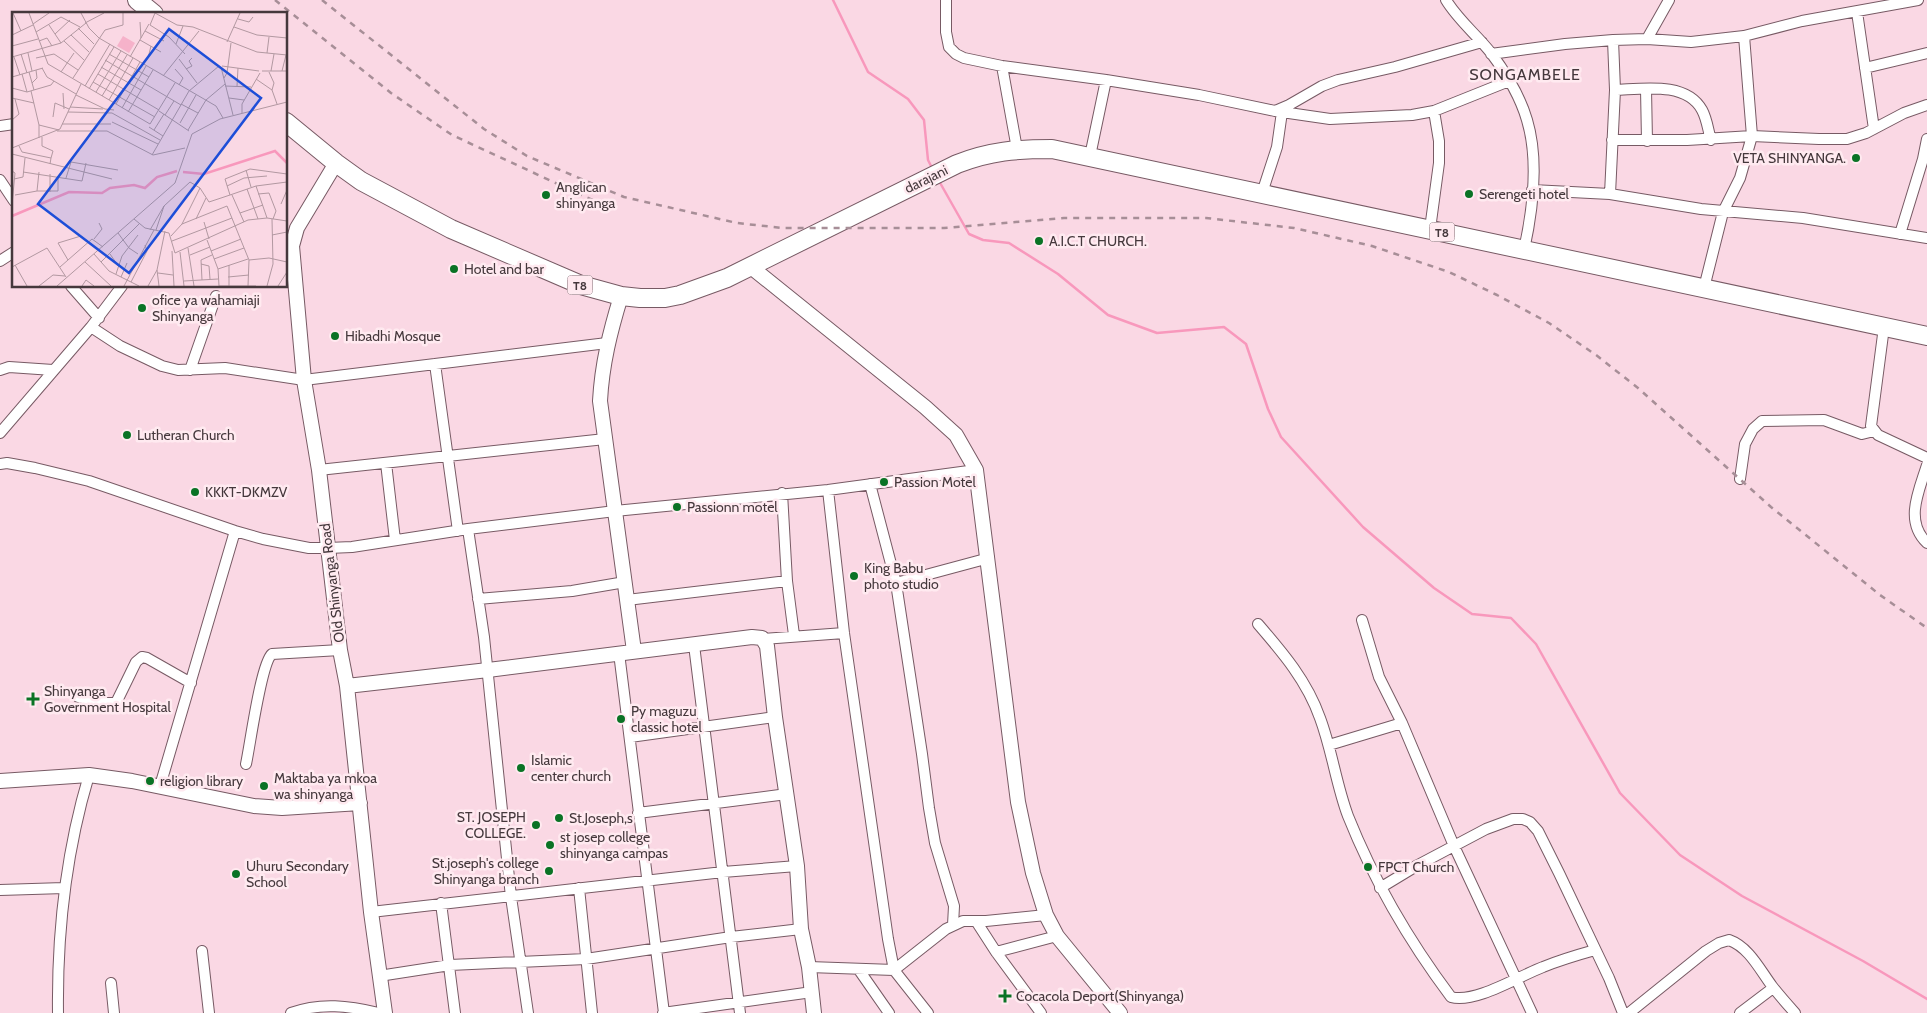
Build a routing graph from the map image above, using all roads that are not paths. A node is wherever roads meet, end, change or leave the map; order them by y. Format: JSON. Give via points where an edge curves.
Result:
{"nodes":[{"id":1,"x":137,"y":0,"type":"edge"},
{"id":2,"x":946,"y":0,"type":"edge"},
{"id":3,"x":1446,"y":0,"type":"edge"},
{"id":4,"x":1669,"y":0,"type":"edge"},
{"id":5,"x":1918,"y":0,"type":"edge"},
{"id":6,"x":152,"y":12,"type":"edge"},
{"id":7,"x":1856,"y":12,"type":"junction"},
{"id":8,"x":1744,"y":36,"type":"junction"},
{"id":9,"x":1647,"y":39,"type":"junction"},
{"id":10,"x":1613,"y":40,"type":"junction"},
{"id":11,"x":1482,"y":42,"type":"junction"},
{"id":12,"x":1927,"y":53,"type":"edge"},
{"id":13,"x":1491,"y":54,"type":"junction"},
{"id":14,"x":1002,"y":66,"type":"junction"},
{"id":15,"x":1865,"y":68,"type":"junction"},
{"id":16,"x":1106,"y":80,"type":"junction"},
{"id":17,"x":1509,"y":81,"type":"junction"},
{"id":18,"x":1646,"y":89,"type":"junction"},
{"id":19,"x":1615,"y":90,"type":"junction"},
{"id":20,"x":1927,"y":105,"type":"edge"},
{"id":21,"x":1278,"y":111,"type":"junction"},
{"id":22,"x":1434,"y":111,"type":"junction"},
{"id":23,"x":288,"y":124,"type":"edge"},
{"id":24,"x":1874,"y":129,"type":"junction"},
{"id":25,"x":1752,"y":136,"type":"junction"},
{"id":26,"x":1927,"y":139,"type":"edge"},
{"id":27,"x":1612,"y":140,"type":"junction"},
{"id":28,"x":1711,"y":140,"type":"junction"},
{"id":29,"x":1647,"y":141,"type":"junction"},
{"id":30,"x":1017,"y":149,"type":"junction"},
{"id":31,"x":1090,"y":156,"type":"junction"},
{"id":32,"x":336,"y":163,"type":"junction"},
{"id":33,"x":0,"y":180,"type":"edge"},
{"id":34,"x":1532,"y":190,"type":"junction"},
{"id":35,"x":1262,"y":193,"type":"junction"},
{"id":36,"x":1610,"y":194,"type":"junction"},
{"id":37,"x":12,"y":198,"type":"edge"},
{"id":38,"x":1723,"y":212,"type":"junction"},
{"id":39,"x":1430,"y":229,"type":"junction"},
{"id":40,"x":1900,"y":234,"type":"junction"},
{"id":41,"x":1927,"y":238,"type":"edge"},
{"id":42,"x":1524,"y":250,"type":"junction"},
{"id":43,"x":12,"y":253,"type":"edge"},
{"id":44,"x":0,"y":261,"type":"edge"},
{"id":45,"x":751,"y":267,"type":"junction"},
{"id":46,"x":72,"y":288,"type":"edge"},
{"id":47,"x":121,"y":288,"type":"edge"},
{"id":48,"x":1704,"y":288,"type":"junction"},
{"id":49,"x":216,"y":296,"type":"dead end"},
{"id":50,"x":621,"y":296,"type":"junction"},
{"id":51,"x":99,"y":318,"type":"junction"},
{"id":52,"x":92,"y":327,"type":"junction"},
{"id":53,"x":1884,"y":327,"type":"junction"},
{"id":54,"x":1927,"y":336,"type":"edge"},
{"id":55,"x":607,"y":343,"type":"junction"},
{"id":56,"x":435,"y":364,"type":"junction"},
{"id":57,"x":0,"y":370,"type":"edge"},
{"id":58,"x":53,"y":370,"type":"junction"},
{"id":59,"x":190,"y":370,"type":"junction"},
{"id":60,"x":304,"y":380,"type":"junction"},
{"id":61,"x":1874,"y":431,"type":"junction"},
{"id":62,"x":0,"y":434,"type":"edge"},
{"id":63,"x":604,"y":439,"type":"junction"},
{"id":64,"x":447,"y":457,"type":"junction"},
{"id":65,"x":1927,"y":458,"type":"edge"},
{"id":66,"x":386,"y":463,"type":"junction"},
{"id":67,"x":0,"y":464,"type":"edge"},
{"id":68,"x":1927,"y":465,"type":"edge"},
{"id":69,"x":319,"y":470,"type":"junction"},
{"id":70,"x":976,"y":470,"type":"junction"},
{"id":71,"x":1740,"y":479,"type":"dead end"},
{"id":72,"x":870,"y":484,"type":"junction"},
{"id":73,"x":828,"y":490,"type":"junction"},
{"id":74,"x":782,"y":493,"type":"junction"},
{"id":75,"x":614,"y":511,"type":"junction"},
{"id":76,"x":463,"y":530,"type":"junction"},
{"id":77,"x":236,"y":532,"type":"junction"},
{"id":78,"x":395,"y":540,"type":"junction"},
{"id":79,"x":1927,"y":543,"type":"edge"},
{"id":80,"x":328,"y":548,"type":"junction"},
{"id":81,"x":989,"y":558,"type":"junction"},
{"id":82,"x":787,"y":581,"type":"junction"},
{"id":83,"x":625,"y":582,"type":"junction"},
{"id":84,"x":896,"y":583,"type":"junction"},
{"id":85,"x":478,"y":599,"type":"junction"},
{"id":86,"x":627,"y":600,"type":"junction"},
{"id":87,"x":1362,"y":620,"type":"dead end"},
{"id":88,"x":1258,"y":624,"type":"dead end"},
{"id":89,"x":844,"y":633,"type":"junction"},
{"id":90,"x":794,"y":635,"type":"junction"},
{"id":91,"x":763,"y":639,"type":"junction"},
{"id":92,"x":694,"y":645,"type":"junction"},
{"id":93,"x":340,"y":650,"type":"junction"},
{"id":94,"x":634,"y":651,"type":"junction"},
{"id":95,"x":619,"y":653,"type":"junction"},
{"id":96,"x":488,"y":670,"type":"junction"},
{"id":97,"x":191,"y":683,"type":"junction"},
{"id":98,"x":347,"y":686,"type":"junction"},
{"id":99,"x":78,"y":697,"type":"dead end"},
{"id":100,"x":775,"y":717,"type":"junction"},
{"id":101,"x":1402,"y":724,"type":"junction"},
{"id":102,"x":704,"y":728,"type":"junction"},
{"id":103,"x":630,"y":737,"type":"junction"},
{"id":104,"x":1329,"y":746,"type":"junction"},
{"id":105,"x":246,"y":764,"type":"dead end"},
{"id":106,"x":89,"y":775,"type":"junction"},
{"id":107,"x":0,"y":781,"type":"edge"},
{"id":108,"x":160,"y":786,"type":"junction"},
{"id":109,"x":787,"y":794,"type":"junction"},
{"id":110,"x":360,"y":803,"type":"junction"},
{"id":111,"x":713,"y":804,"type":"junction"},
{"id":112,"x":638,"y":813,"type":"junction"},
{"id":113,"x":1454,"y":846,"type":"junction"},
{"id":114,"x":797,"y":866,"type":"junction"},
{"id":115,"x":723,"y":872,"type":"junction"},
{"id":116,"x":647,"y":880,"type":"junction"},
{"id":117,"x":64,"y":888,"type":"junction"},
{"id":118,"x":579,"y":888,"type":"junction"},
{"id":119,"x":1380,"y":888,"type":"junction"},
{"id":120,"x":0,"y":890,"type":"edge"},
{"id":121,"x":511,"y":897,"type":"junction"},
{"id":122,"x":441,"y":903,"type":"junction"},
{"id":123,"x":371,"y":912,"type":"junction"},
{"id":124,"x":1046,"y":915,"type":"junction"},
{"id":125,"x":976,"y":921,"type":"junction"},
{"id":126,"x":953,"y":925,"type":"junction"},
{"id":127,"x":802,"y":929,"type":"junction"},
{"id":128,"x":731,"y":936,"type":"junction"},
{"id":129,"x":1057,"y":936,"type":"junction"},
{"id":130,"x":656,"y":948,"type":"junction"},
{"id":131,"x":1595,"y":950,"type":"junction"},
{"id":132,"x":202,"y":951,"type":"dead end"},
{"id":133,"x":996,"y":952,"type":"junction"},
{"id":134,"x":586,"y":959,"type":"junction"},
{"id":135,"x":519,"y":961,"type":"junction"},
{"id":136,"x":450,"y":965,"type":"junction"},
{"id":137,"x":809,"y":967,"type":"junction"},
{"id":138,"x":859,"y":970,"type":"junction"},
{"id":139,"x":894,"y":970,"type":"junction"},
{"id":140,"x":379,"y":976,"type":"junction"},
{"id":141,"x":1515,"y":978,"type":"junction"},
{"id":142,"x":111,"y":983,"type":"dead end"},
{"id":143,"x":1773,"y":988,"type":"junction"},
{"id":144,"x":812,"y":992,"type":"junction"},
{"id":145,"x":739,"y":1002,"type":"junction"},
{"id":146,"x":58,"y":1013,"type":"edge"},
{"id":147,"x":114,"y":1013,"type":"edge"},
{"id":148,"x":210,"y":1013,"type":"edge"},
{"id":149,"x":291,"y":1013,"type":"edge"},
{"id":150,"x":379,"y":1013,"type":"edge"},
{"id":151,"x":385,"y":1013,"type":"edge"},
{"id":152,"x":455,"y":1013,"type":"edge"},
{"id":153,"x":528,"y":1013,"type":"edge"},
{"id":154,"x":592,"y":1013,"type":"edge"},
{"id":155,"x":663,"y":1013,"type":"edge"},
{"id":156,"x":740,"y":1013,"type":"edge"},
{"id":157,"x":814,"y":1013,"type":"edge"},
{"id":158,"x":889,"y":1013,"type":"edge"},
{"id":159,"x":928,"y":1013,"type":"edge"},
{"id":160,"x":1041,"y":1013,"type":"edge"},
{"id":161,"x":1120,"y":1013,"type":"edge"},
{"id":162,"x":1532,"y":1013,"type":"edge"},
{"id":163,"x":1623,"y":1013,"type":"edge"},
{"id":164,"x":1629,"y":1013,"type":"edge"},
{"id":165,"x":1740,"y":1013,"type":"edge"},
{"id":166,"x":1795,"y":1013,"type":"edge"}],
"edges":[{"from":1,"to":6,"type":"highway"},
{"from":2,"to":14,"type":"street","via":[[946,32],[950,47],[964,58]]},
{"from":3,"to":11,"type":"street"},
{"from":4,"to":9,"type":"street"},
{"from":5,"to":7,"type":"street"},
{"from":7,"to":8,"type":"street"},
{"from":7,"to":15,"type":"street"},
{"from":8,"to":9,"type":"street","via":[[1691,42]]},
{"from":8,"to":25,"type":"street"},
{"from":9,"to":10,"type":"street"},
{"from":10,"to":13,"type":"street"},
{"from":10,"to":19,"type":"street"},
{"from":11,"to":13,"type":"street"},
{"from":11,"to":21,"type":"street","via":[[1338,80]]},
{"from":12,"to":15,"type":"street"},
{"from":13,"to":17,"type":"street"},
{"from":14,"to":16,"type":"street"},
{"from":14,"to":30,"type":"street"},
{"from":15,"to":24,"type":"street"},
{"from":16,"to":21,"type":"street"},
{"from":16,"to":31,"type":"street"},
{"from":17,"to":22,"type":"street"},
{"from":17,"to":34,"type":"street","via":[[1524,110],[1530,134]]},
{"from":18,"to":19,"type":"street"},
{"from":18,"to":28,"type":"street","via":[[1682,92],[1690,97],[1701,109]]},
{"from":18,"to":29,"type":"street"},
{"from":19,"to":27,"type":"street"},
{"from":20,"to":24,"type":"street"},
{"from":21,"to":22,"type":"street","via":[[1330,119]]},
{"from":21,"to":35,"type":"street","via":[[1277,147]]},
{"from":22,"to":39,"type":"street","via":[[1440,163]]},
{"from":23,"to":32,"type":"highway","number":"T8"},
{"from":24,"to":25,"type":"street","via":[[1847,139]]},
{"from":25,"to":28,"type":"street"},
{"from":25,"to":38,"type":"street","via":[[1740,178]]},
{"from":26,"to":40,"type":"street"},
{"from":27,"to":29,"type":"street"},
{"from":27,"to":36,"type":"street"},
{"from":28,"to":29,"type":"street"},
{"from":30,"to":31,"type":"highway","number":"T8","via":[[1052,149]]},
{"from":30,"to":45,"type":"highway","name":"darajani","number":"T8","via":[[957,164]]},
{"from":31,"to":35,"type":"highway","number":"T8"},
{"from":32,"to":50,"type":"highway","number":"T8","via":[[361,181],[452,229],[580,285]]},
{"from":32,"to":60,"type":"street","name":"Old Shinyanga Road","via":[[297,228],[292,246]]},
{"from":33,"to":37,"type":"street"},
{"from":34,"to":36,"type":"street"},
{"from":34,"to":42,"type":"street"},
{"from":35,"to":39,"type":"highway","number":"T8"},
{"from":36,"to":38,"type":"street"},
{"from":38,"to":40,"type":"street","via":[[1804,218]]},
{"from":38,"to":48,"type":"street"},
{"from":39,"to":42,"type":"highway","number":"T8"},
{"from":40,"to":41,"type":"street"},
{"from":42,"to":48,"type":"highway","number":"T8"},
{"from":43,"to":44,"type":"street"},
{"from":45,"to":50,"type":"highway","number":"T8","via":[[717,282],[665,298]]},
{"from":45,"to":70,"type":"street","via":[[925,407],[956,435]]},
{"from":46,"to":51,"type":"street"},
{"from":47,"to":51,"type":"street"},
{"from":48,"to":53,"type":"highway","number":"T8"},
{"from":49,"to":59,"type":"street"},
{"from":50,"to":55,"type":"street"},
{"from":51,"to":52,"type":"street"},
{"from":52,"to":58,"type":"street"},
{"from":52,"to":59,"type":"street","via":[[120,346],[162,366]]},
{"from":53,"to":54,"type":"highway","number":"T8"},
{"from":53,"to":61,"type":"street","via":[[1870,419]]},
{"from":55,"to":56,"type":"street"},
{"from":55,"to":63,"type":"street","via":[[600,401]]},
{"from":56,"to":60,"type":"street"},
{"from":56,"to":64,"type":"street"},
{"from":57,"to":58,"type":"street","via":[[9,367]]},
{"from":58,"to":62,"type":"street"},
{"from":59,"to":60,"type":"street","via":[[225,368]]},
{"from":60,"to":69,"type":"street","name":"Old Shinyanga Road"},
{"from":61,"to":65,"type":"street"},
{"from":61,"to":71,"type":"street","via":[[1862,434],[1824,420],[1762,421],[1753,429],[1746,444]]},
{"from":63,"to":64,"type":"street"},
{"from":63,"to":75,"type":"street"},
{"from":64,"to":66,"type":"street"},
{"from":64,"to":76,"type":"street"},
{"from":66,"to":69,"type":"street"},
{"from":66,"to":78,"type":"street"},
{"from":67,"to":77,"type":"street","via":[[89,480]]},
{"from":68,"to":79,"type":"street","via":[[1914,521],[1916,531]]},
{"from":69,"to":80,"type":"street","name":"Old Shinyanga Road"},
{"from":70,"to":72,"type":"street"},
{"from":70,"to":81,"type":"street"},
{"from":72,"to":73,"type":"street"},
{"from":72,"to":84,"type":"street"},
{"from":73,"to":74,"type":"street"},
{"from":73,"to":89,"type":"street"},
{"from":74,"to":75,"type":"street"},
{"from":74,"to":82,"type":"street"},
{"from":75,"to":76,"type":"street"},
{"from":75,"to":83,"type":"street"},
{"from":76,"to":78,"type":"street"},
{"from":76,"to":85,"type":"street"},
{"from":77,"to":80,"type":"street","via":[[309,548]]},
{"from":77,"to":97,"type":"street"},
{"from":78,"to":80,"type":"street"},
{"from":80,"to":93,"type":"street","name":"Old Shinyanga Road"},
{"from":81,"to":84,"type":"street"},
{"from":81,"to":124,"type":"street","via":[[1018,802],[1033,873]]},
{"from":82,"to":86,"type":"street"},
{"from":82,"to":90,"type":"street"},
{"from":83,"to":85,"type":"street","via":[[572,591]]},
{"from":83,"to":86,"type":"street"},
{"from":84,"to":126,"type":"street","via":[[929,808],[935,843],[954,906]]},
{"from":85,"to":96,"type":"street"},
{"from":86,"to":94,"type":"street"},
{"from":87,"to":101,"type":"street","via":[[1379,677]]},
{"from":88,"to":104,"type":"street","via":[[1297,672],[1312,697]]},
{"from":89,"to":90,"type":"street"},
{"from":89,"to":139,"type":"street"},
{"from":90,"to":91,"type":"street"},
{"from":91,"to":92,"type":"street","via":[[752,637]]},
{"from":91,"to":100,"type":"street","via":[[767,646]]},
{"from":92,"to":94,"type":"street"},
{"from":92,"to":102,"type":"street"},
{"from":93,"to":98,"type":"street","name":"Old Shinyanga Road"},
{"from":93,"to":105,"type":"street","via":[[272,654],[268,658]]},
{"from":94,"to":95,"type":"street"},
{"from":95,"to":96,"type":"street"},
{"from":95,"to":103,"type":"street"},
{"from":96,"to":98,"type":"street"},
{"from":96,"to":121,"type":"street"},
{"from":97,"to":99,"type":"street","via":[[142,657],[136,662],[116,703],[104,704]]},
{"from":97,"to":108,"type":"street"},
{"from":98,"to":110,"type":"street","name":"Old Shinyanga Road"},
{"from":100,"to":102,"type":"street"},
{"from":100,"to":109,"type":"street"},
{"from":101,"to":104,"type":"street"},
{"from":101,"to":113,"type":"street"},
{"from":102,"to":103,"type":"street"},
{"from":102,"to":111,"type":"street"},
{"from":103,"to":112,"type":"street"},
{"from":104,"to":119,"type":"street","via":[[1336,783]]},
{"from":106,"to":107,"type":"street"},
{"from":106,"to":108,"type":"street"},
{"from":106,"to":117,"type":"street","via":[[79,807]]},
{"from":108,"to":110,"type":"street","via":[[225,801],[273,807]]},
{"from":109,"to":111,"type":"street"},
{"from":109,"to":114,"type":"street"},
{"from":110,"to":123,"type":"street","name":"Old Shinyanga Road"},
{"from":111,"to":112,"type":"street"},
{"from":111,"to":115,"type":"street"},
{"from":112,"to":116,"type":"street"},
{"from":113,"to":119,"type":"street"},
{"from":113,"to":131,"type":"street","via":[[1503,822],[1523,819],[1530,822],[1538,831]]},
{"from":113,"to":141,"type":"street"},
{"from":114,"to":115,"type":"street"},
{"from":114,"to":127,"type":"street"},
{"from":115,"to":116,"type":"street"},
{"from":115,"to":128,"type":"street"},
{"from":116,"to":118,"type":"street"},
{"from":116,"to":130,"type":"street"},
{"from":117,"to":120,"type":"street"},
{"from":117,"to":146,"type":"street","via":[[57,974]]},
{"from":118,"to":121,"type":"street"},
{"from":118,"to":134,"type":"street"},
{"from":119,"to":141,"type":"street","via":[[1451,997],[1478,996]]},
{"from":121,"to":122,"type":"street"},
{"from":121,"to":135,"type":"street"},
{"from":122,"to":123,"type":"street"},
{"from":122,"to":136,"type":"street"},
{"from":123,"to":140,"type":"street","name":"Old Shinyanga Road"},
{"from":124,"to":125,"type":"street"},
{"from":124,"to":129,"type":"street"},
{"from":125,"to":126,"type":"street"},
{"from":125,"to":133,"type":"street"},
{"from":126,"to":139,"type":"street"},
{"from":127,"to":128,"type":"street"},
{"from":127,"to":137,"type":"street"},
{"from":128,"to":130,"type":"street"},
{"from":128,"to":145,"type":"street"},
{"from":129,"to":133,"type":"street"},
{"from":129,"to":161,"type":"street"},
{"from":130,"to":134,"type":"street"},
{"from":130,"to":155,"type":"street"},
{"from":131,"to":141,"type":"street"},
{"from":131,"to":163,"type":"street"},
{"from":132,"to":148,"type":"street"},
{"from":133,"to":160,"type":"street"},
{"from":134,"to":135,"type":"street"},
{"from":134,"to":154,"type":"street"},
{"from":135,"to":136,"type":"street"},
{"from":135,"to":153,"type":"street"},
{"from":136,"to":140,"type":"street"},
{"from":136,"to":152,"type":"street"},
{"from":137,"to":138,"type":"street"},
{"from":137,"to":144,"type":"street"},
{"from":138,"to":139,"type":"street"},
{"from":138,"to":158,"type":"street"},
{"from":139,"to":159,"type":"street"},
{"from":140,"to":151,"type":"street","name":"Old Shinyanga Road"},
{"from":141,"to":162,"type":"street"},
{"from":142,"to":147,"type":"street"},
{"from":143,"to":164,"type":"street","via":[[1749,954],[1729,940],[1706,951]]},
{"from":143,"to":165,"type":"street"},
{"from":143,"to":166,"type":"street"},
{"from":144,"to":145,"type":"street"},
{"from":144,"to":157,"type":"street"},
{"from":145,"to":155,"type":"street"},
{"from":145,"to":156,"type":"street"},
{"from":149,"to":150,"type":"street","via":[[334,1005]]}]}
